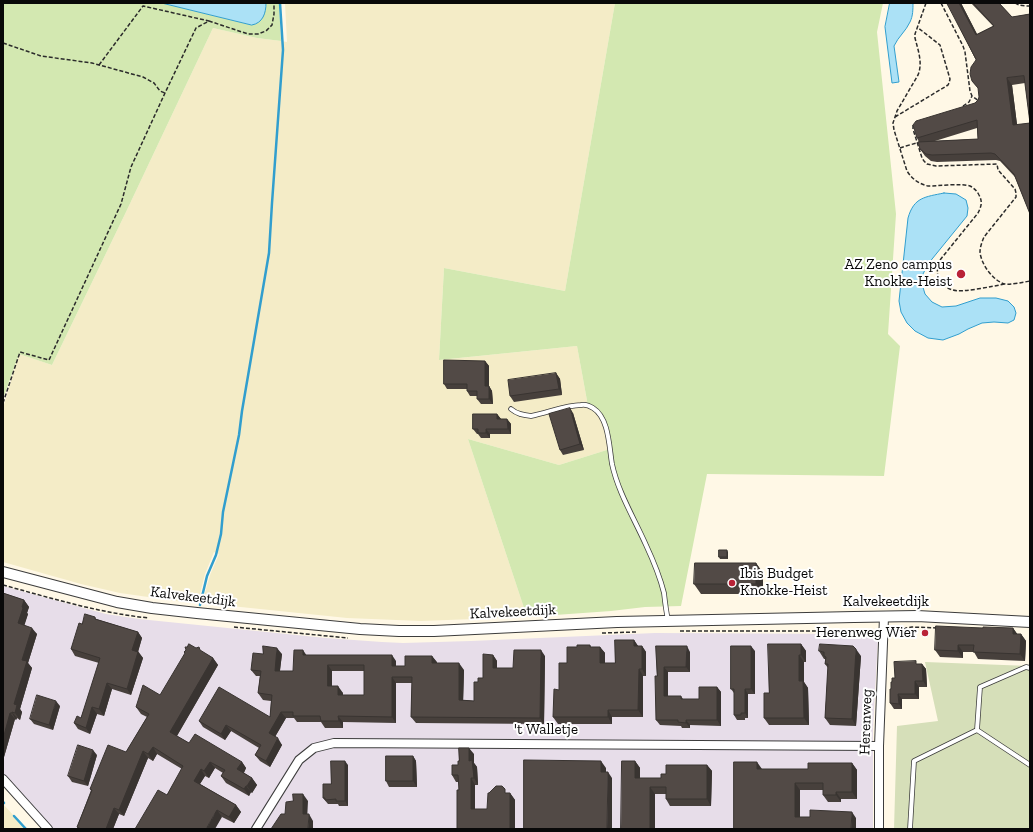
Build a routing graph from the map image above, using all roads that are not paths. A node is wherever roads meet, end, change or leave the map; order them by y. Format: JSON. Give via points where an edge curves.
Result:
{"nodes":[{"id":1,"x":511,"y":409,"type":"dead end"},
{"id":2,"x":3,"y":572,"type":"edge"},
{"id":3,"x":884,"y":617,"type":"junction"},
{"id":4,"x":668,"y":621,"type":"junction"},
{"id":5,"x":1030,"y":622,"type":"edge"},
{"id":6,"x":1030,"y":668,"type":"edge"},
{"id":7,"x":977,"y":730,"type":"junction"},
{"id":8,"x":879,"y":746,"type":"junction"},
{"id":9,"x":1030,"y":765,"type":"edge"},
{"id":10,"x":3,"y":779,"type":"edge"},
{"id":11,"x":48,"y":829,"type":"edge"},
{"id":12,"x":256,"y":829,"type":"edge"},
{"id":13,"x":879,"y":829,"type":"edge"},
{"id":14,"x":910,"y":829,"type":"edge"}],
"edges":[{"from":1,"to":4,"type":"lane","via":[[516,413],[531,416],[582,404],[593,408],[598,414],[607,432],[616,477],[658,573]]},
{"from":2,"to":4,"type":"street","name":"Kalvekeetdijk","via":[[117,602],[152,608],[360,629],[434,631]]},
{"from":3,"to":4,"type":"street","name":"Kalvekeetdijk"},
{"from":3,"to":5,"type":"street","name":"Kalvekeetdijk","via":[[918,616]]},
{"from":3,"to":8,"type":"street","name":"Herenweg"},
{"from":6,"to":7,"type":"lane","via":[[1026,667],[980,687]]},
{"from":7,"to":9,"type":"lane"},
{"from":7,"to":14,"type":"lane","via":[[914,761]]},
{"from":8,"to":12,"type":"street","name":"'t Walletje","via":[[334,743],[314,748],[299,760]]},
{"from":8,"to":13,"type":"street","name":"Herenweg"},
{"from":10,"to":11,"type":"street"}]}
